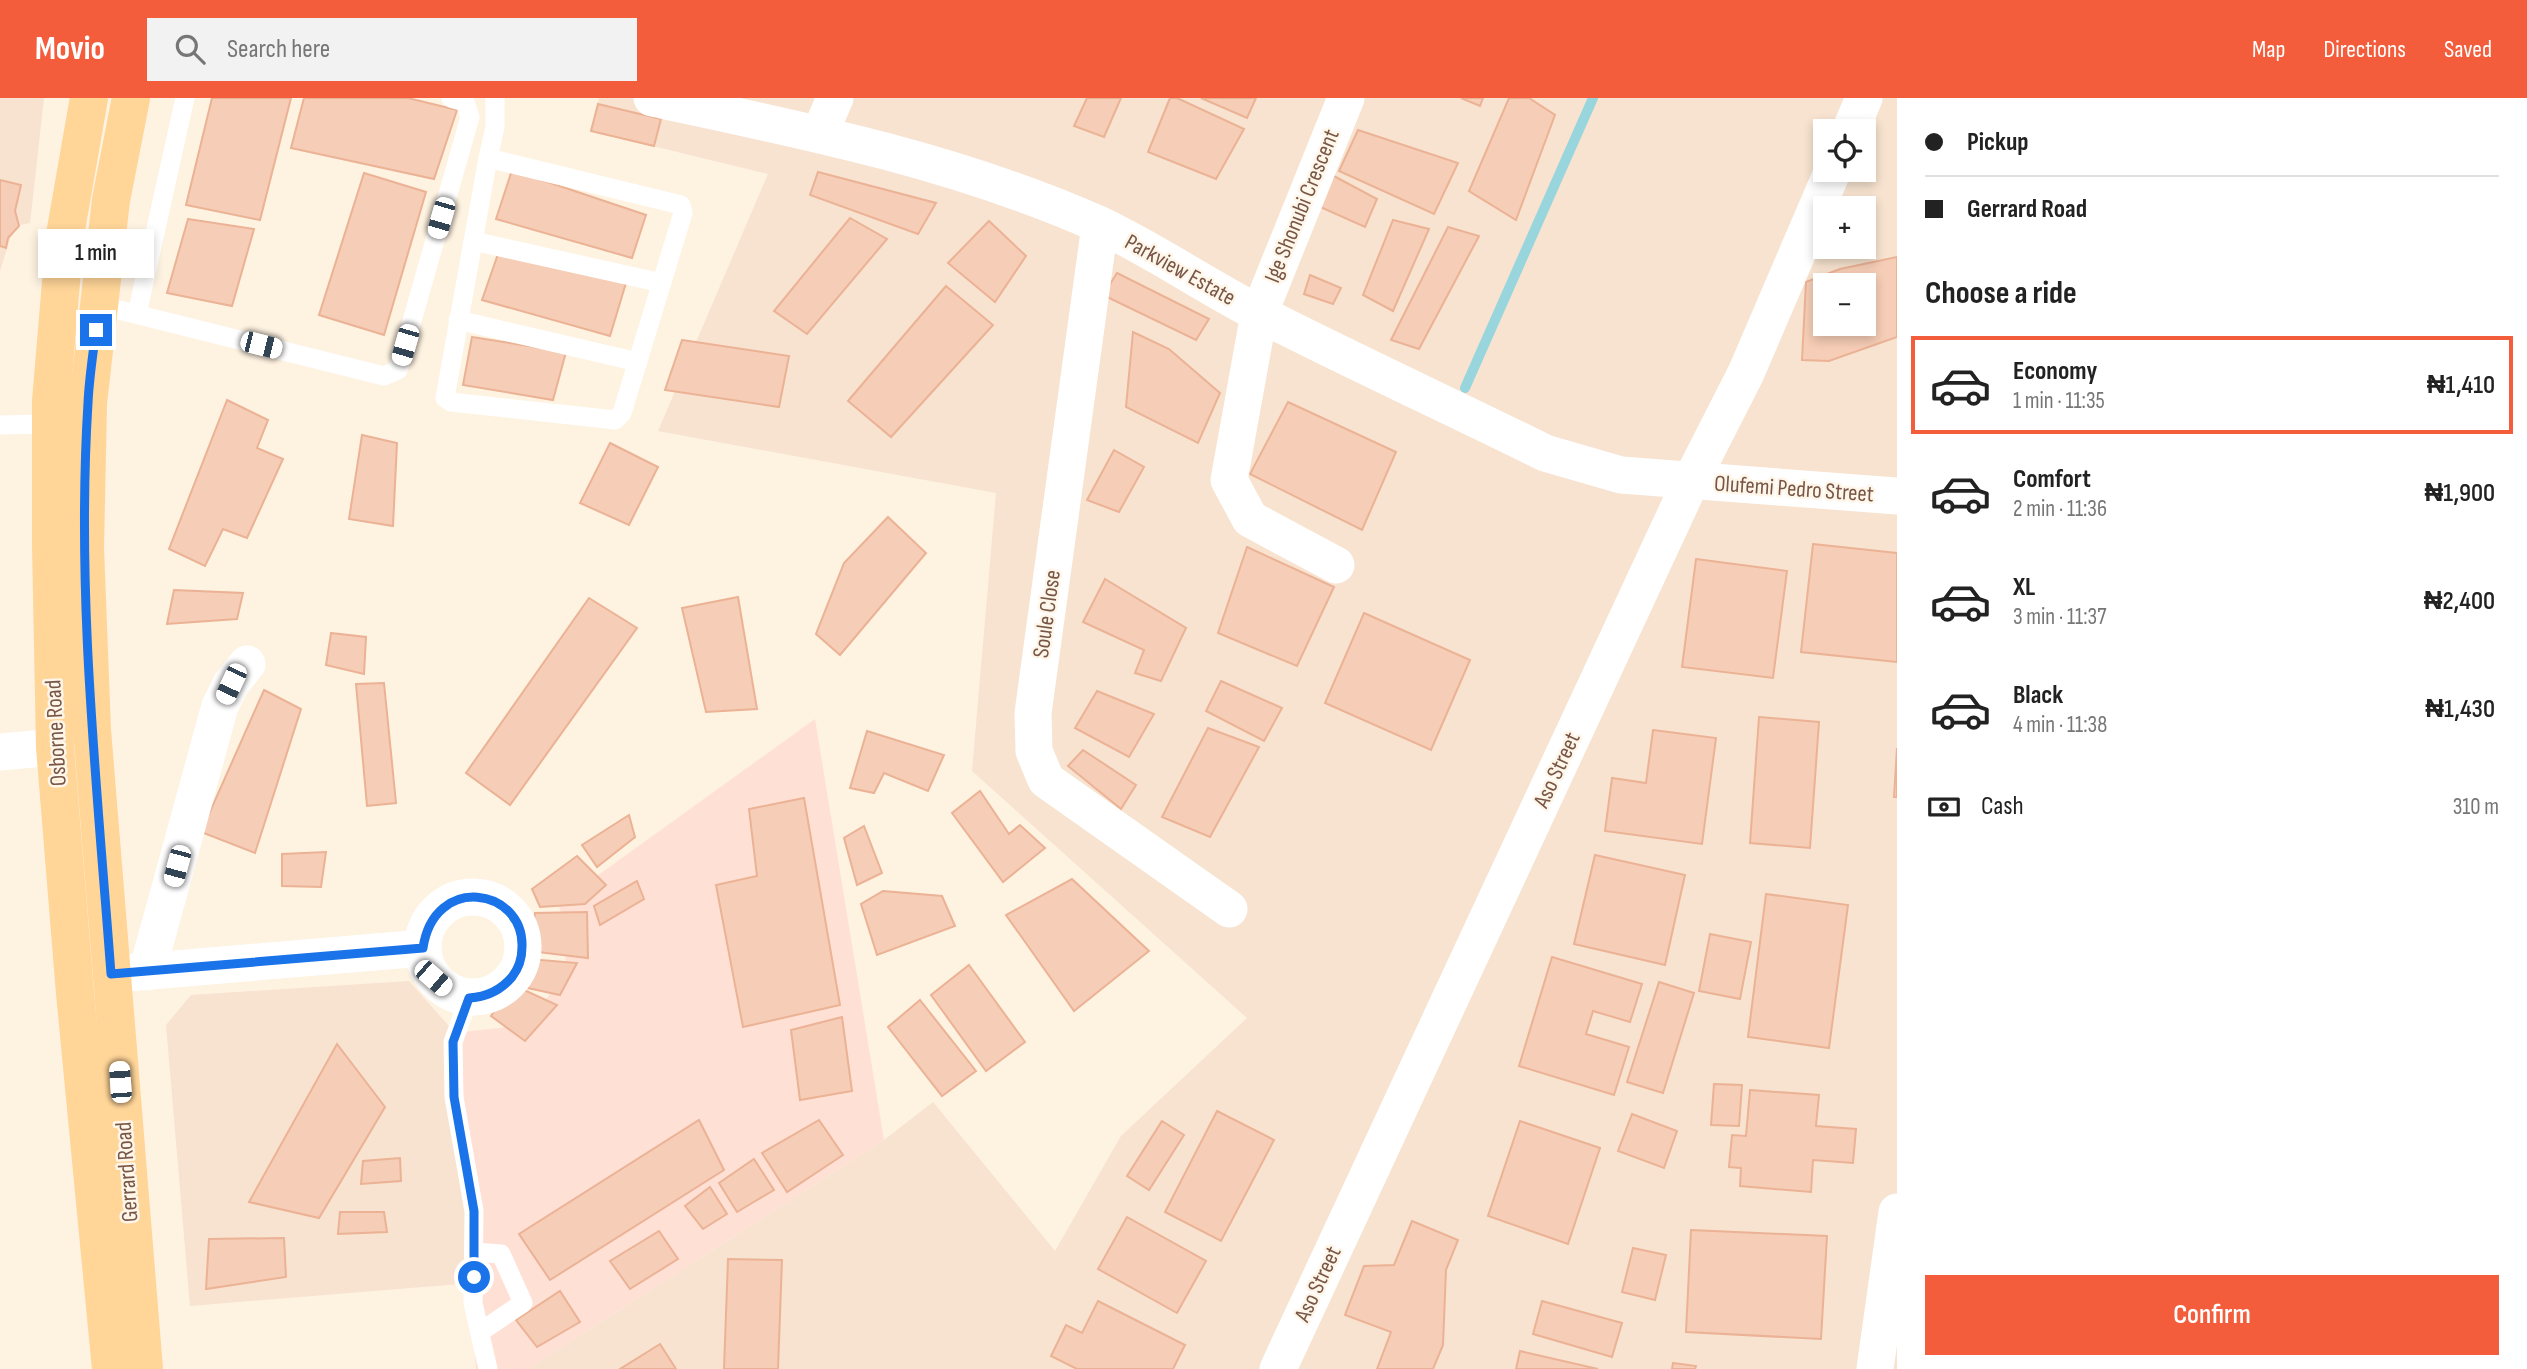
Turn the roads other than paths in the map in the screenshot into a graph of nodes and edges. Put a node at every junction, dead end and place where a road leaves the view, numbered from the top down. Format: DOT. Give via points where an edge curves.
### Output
graph roads {
  1 [pos="89,98"];
  2 [pos="131,98"];
  3 [pos="185,98"];
  4 [pos="451,98"];
  5 [pos="495,98"];
  6 [pos="652,98"];
  7 [pos="835,98"];
  8 [pos="1346,98"];
  9 [pos="1864,98"];
  10 [pos="1855,119"];
  11 [pos="820,133"];
  12 [pos="488,158"];
  13 [pos="1828,182"];
  14 [pos="1100,225"];
  15 [pos="473,241"];
  16 [pos="662,283"];
  17 [pos="99,305"];
  18 [pos="137,314"];
  19 [pos="1259,314"];
  20 [pos="458,320"];
  21 [pos="638,362"];
  22 [pos="51,424"];
  23 [pos="0,425"];
  24 [pos="1691,481"];
  25 [pos="1897,496"];
  26 [pos="1336,565"];
  27 [pos="247,664"];
  28 [pos="55,747"];
  29 [pos="0,752"];
  30 [pos="1229,909"];
  31 [pos="423,948"];
  32 [pos="129,973"];
  33 [pos="469,998"];
  34 [pos="1897,1212"];
  35 [pos="474,1252"];
  36 [pos="480,1332"];
  37 [pos="111,1369"];
  38 [pos="145,1369"];
  39 [pos="488,1369"];
  40 [pos="1278,1369"];
  41 [pos="1875,1369"];
  1 -- 22 [label="main road, Osborne Road" via="65,235"];
  2 -- 17 [label="main road, Gerrard Road" via="111,200"];
  3 -- 18 [label="lane"];
  4 -- 18 [label="lane" via="466,102 470,117 398,370 384,376"];
  5 -- 12 [label="lane"];
  6 -- 11 [label="street, Parkview Estate"];
  7 -- 11 [label="street"];
  8 -- 19 [label="street, Ige Shonubi Crescent"];
  9 -- 10 [label="street"];
  11 -- 14 [label="street, Parkview Estate" via="964,173"];
  12 -- 15 [label="lane"];
  12 -- 16 [label="lane" via="681,205 683,213"];
  13 -- 24 [label="street, Aso Street" via="1746,373"];
  14 -- 19 [label="street, Parkview Estate"];
  14 -- 30 [label="street, Soule Close" via="1033,713 1034,751 1046,780"];
  15 -- 16 [label="lane"];
  15 -- 20 [label="lane"];
  16 -- 21 [label="lane"];
  17 -- 18 [label="lane"];
  17 -- 32 [label="main road, Gerrard Road" via="88,403 85,548 92,730"];
  19 -- 24 [label="street, Parkview Estate" via="1545,453 1621,475"];
  19 -- 26 [label="street, Ige Shonubi Crescent" via="1228,480 1250,519"];
  20 -- 21 [label="lane"];
  20 -- 21 [label="lane" via="445,398 451,402 615,420 622,413"];
  22 -- 23 [label="lane"];
  22 -- 28 [label="main road, Osborne Road"];
  24 -- 25 [label="street, Olufemi Pedro Street"];
  24 -- 40 [label="street, Aso Street"];
  27 -- 32 [label="street" via="220,706"];
  28 -- 29 [label="street"];
  28 -- 37 [label="main road, Osborne Road"];
  31 -- 32 [label="street"];
  31 -- 33 [label="street" via="433,978"];
  31 -- 33 [label="street" via="433,916 460,898 493,901 507,910 522,939 517,971 492,993"];
  32 -- 38 [label="main road, Gerrard Road"];
  33 -- 35 [label="lane" via="453,1042 454,1097 474,1211"];
  34 -- 41 [label="street"];
  35 -- 36 [label="lane" via="474,1303"];
  35 -- 36 [label="lane" via="501,1254 523,1303"];
  36 -- 39 [label="lane"];
}
